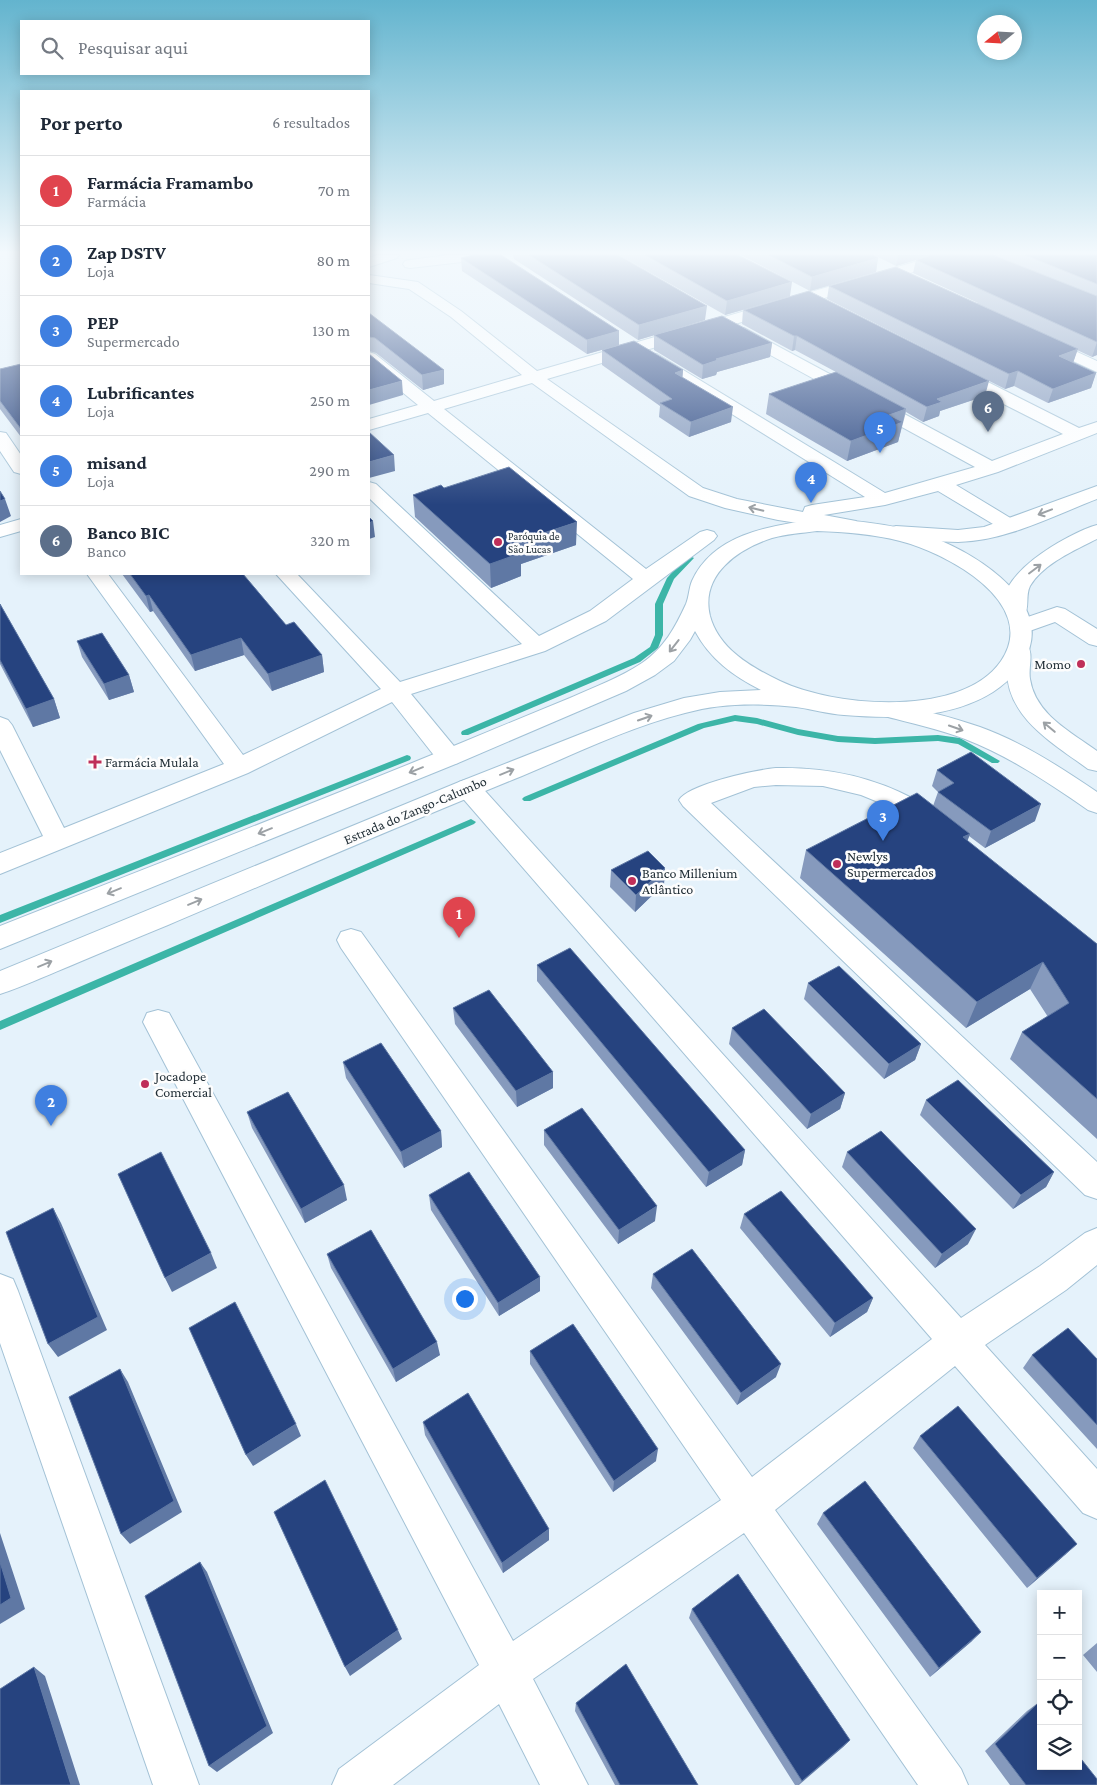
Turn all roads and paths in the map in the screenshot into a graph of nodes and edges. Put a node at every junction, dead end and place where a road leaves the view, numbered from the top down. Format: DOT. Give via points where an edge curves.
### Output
graph roads {
  1 [pos="486,338"];
  2 [pos="622,338"];
  3 [pos="671,338"];
  4 [pos="752,338"];
  5 [pos="1036,338"];
  6 [pos="638,349"];
  7 [pos="370,358"];
  8 [pos="938,364"];
  9 [pos="1097,367"];
  10 [pos="535,378"];
  11 [pos="434,407"];
  12 [pos="370,425"];
  13 [pos="1097,427"];
  14 [pos="1077,434"];
  15 [pos="0,437"];
  16 [pos="20,467"];
  17 [pos="991,468"];
  18 [pos="939,483"];
  19 [pos="370,489"];
  20 [pos="696,492"];
  21 [pos="1097,492"];
  22 [pos="882,499"];
  23 [pos="778,514"];
  24 [pos="20,525"];
  25 [pos="856,526"];
  26 [pos="1010,526"];
  27 [pos="0,531"];
  28 [pos="1097,531"];
  29 [pos="896,532"];
  30 [pos="707,536"];
  31 [pos="98,575"];
  32 [pos="287,575"];
  33 [pos="705,575"];
  34 [pos="646,579"];
  35 [pos="697,603"];
  36 [pos="1019,629"];
  37 [pos="1097,639"];
  38 [pos="536,646"];
  39 [pos="396,691"];
  40 [pos="844,708"];
  41 [pos="892,711"];
  42 [pos="0,726"];
  43 [pos="449,757"];
  44 [pos="1092,760"];
  45 [pos="240,767"];
  46 [pos="468,788"];
  47 [pos="1097,804"];
  48 [pos="952,838"];
  49 [pos="58,841"];
  50 [pos="0,864"];
  51 [pos="0,938"];
  52 [pos="351,940"];
  53 [pos="0,983"];
  54 [pos="158,1022"];
  55 [pos="1097,1184"];
  56 [pos="1097,1244"];
  57 [pos="0,1291"];
  58 [pos="957,1342"];
  59 [pos="1097,1499"];
  60 [pos="749,1505"];
  61 [pos="506,1672"];
  62 [pos="176,1785"];
  63 [pos="355,1785"];
  64 [pos="565,1785"];
  65 [pos="945,1785"];
  1 -- 10 [label="street"];
  2 -- 6 [label="street"];
  3 -- 6 [label="street"];
  4 -- 17 [label="street"];
  5 -- 9 [label="street"];
  6 -- 10 [label="street"];
  6 -- 22 [label="street"];
  7 -- 11 [label="street"];
  8 -- 14 [label="street"];
  10 -- 11 [label="street"];
  10 -- 20 [label="street"];
  11 -- 12 [label="street"];
  11 -- 34 [label="street"];
  13 -- 14 [label="street"];
  14 -- 17 [label="street"];
  15 -- 16 [label="street"];
  17 -- 18 [label="street"];
  18 -- 22 [label="street"];
  18 -- 26 [label="street"];
  19 -- 38 [label="street"];
  23 -- 20 [label="street, one-way"];
  20 -- 30 [label="street"];
  21 -- 26 [label="street, one-way"];
  22 -- 23 [label="street" via="834,509"];
  23 -- 25 [label="street"];
  24 -- 27 [label="street"];
  25 -- 29 [label="street"];
  25 -- 33 [label="street" via="789,529 748,540 722,555"];
  26 -- 29 [label="street" via="958,536"];
  36 -- 28 [label="street, one-way" via="1017,591 1026,576 1059,551"];
  29 -- 36 [label="street" via="936,545 971,563 999,586"];
  30 -- 33 [label="street" via="710,559"];
  30 -- 34 [label="street"];
  31 -- 45 [label="street"];
  32 -- 39 [label="street"];
  33 -- 35 [label="street"];
  34 -- 38 [label="street" via="598,616"];
  35 -- 40 [label="street" via="702,624 714,645 735,665 799,697"];
  35 -- 43 [label="street, one-way" via="679,640 666,656 647,670 618,686"];
  36 -- 37 [label="street" via="1057,614"];
  36 -- 41 [label="street" via="1004,671 980,691 940,705"];
  44 -- 36 [label="street, one-way" via="1029,709 1018,679"];
  38 -- 39 [label="street"];
  39 -- 43 [label="street"];
  39 -- 45 [label="street"];
  40 -- 41 [label="street"];
  46 -- 40 [label="street, Estrada do Zango-Calumbo, one-way" via="599,734 684,705 753,697"];
  41 -- 47 [label="street, one-way" via="957,727 1007,749"];
  42 -- 49 [label="street"];
  43 -- 51 [label="street, one-way"];
  45 -- 49 [label="street"];
  53 -- 46 [label="street, Estrada do Zango-Calumbo, one-way"];
  46 -- 58 [label="street"];
  48 -- 55 [label="street" via="922,815 887,797 852,783 814,776 753,779 692,800"];
  49 -- 50 [label="street"];
  52 -- 60 [label="street"];
  54 -- 61 [label="street"];
  56 -- 58 [label="street" via="1053,1278"];
  57 -- 62 [label="street"];
  58 -- 59 [label="street"];
  58 -- 60 [label="street"];
  60 -- 61 [label="street"];
  60 -- 65 [label="street"];
  61 -- 63 [label="street"];
  61 -- 64 [label="street"];
}
